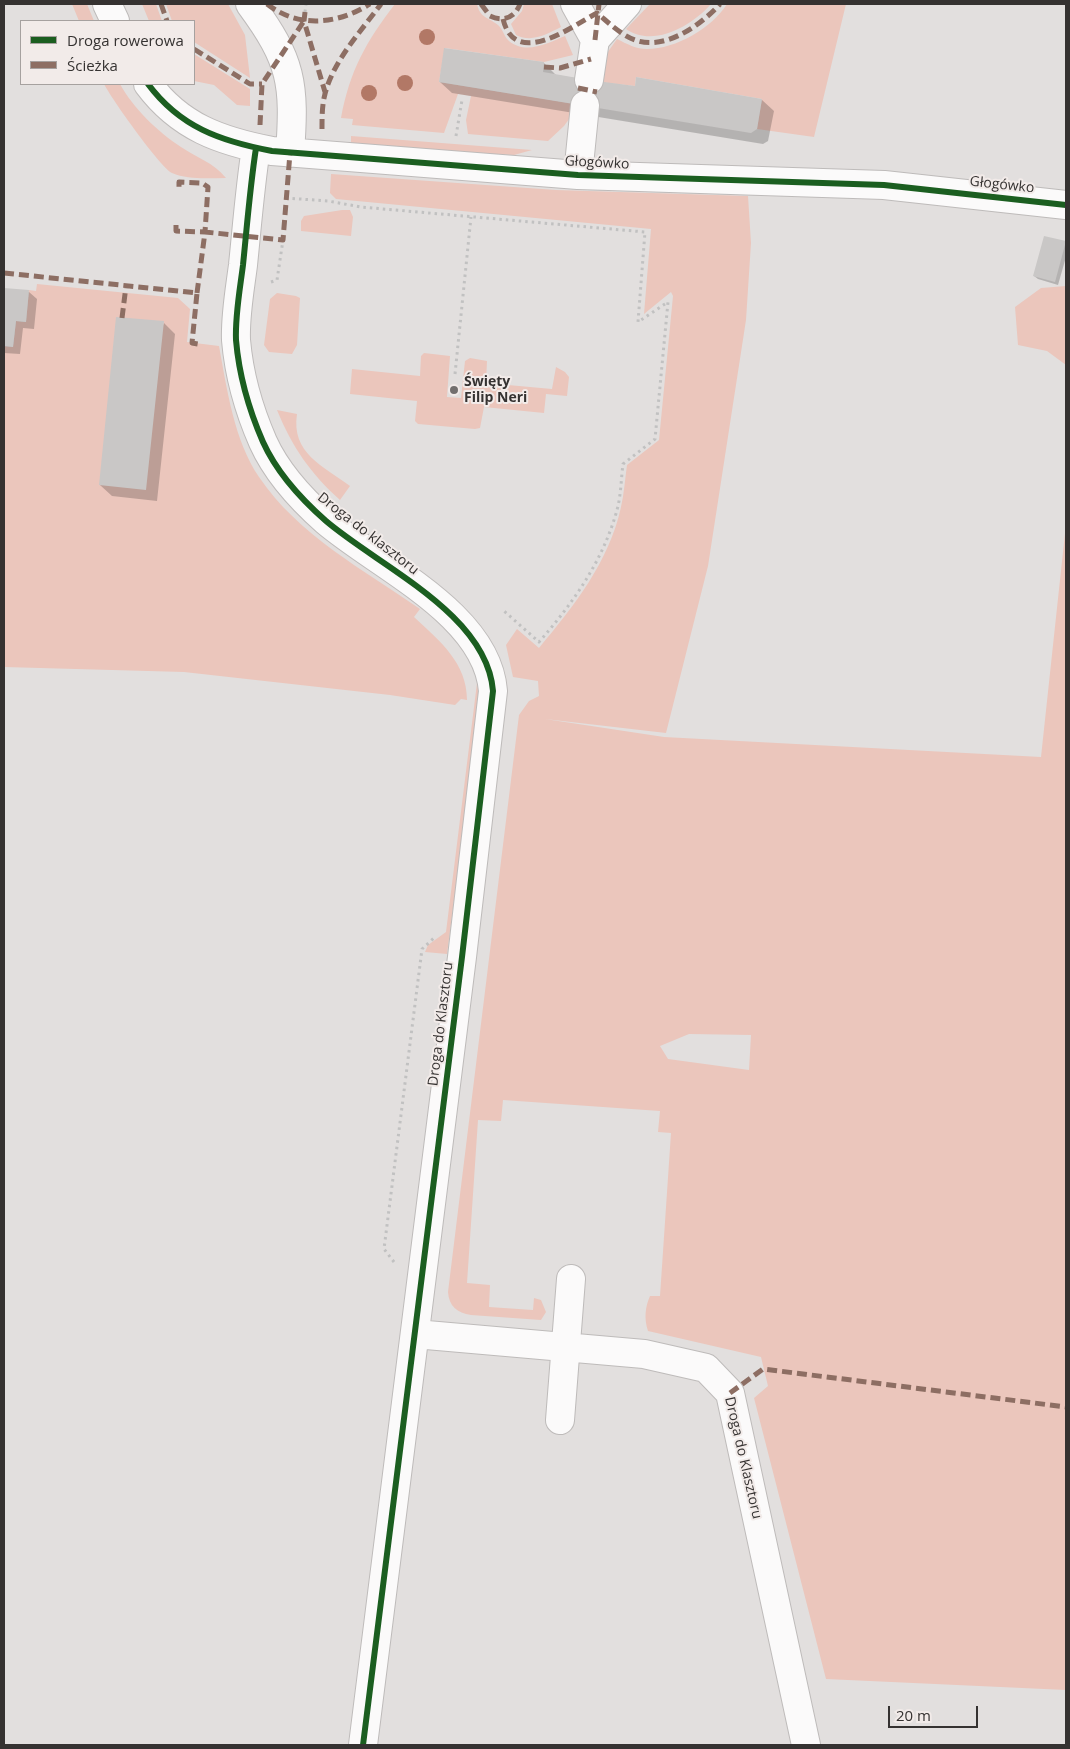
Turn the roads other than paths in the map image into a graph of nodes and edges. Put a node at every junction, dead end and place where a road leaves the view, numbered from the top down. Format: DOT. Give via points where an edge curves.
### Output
graph roads {
  1 [pos="107,4"];
  2 [pos="250,4"];
  3 [pos="575,4"];
  4 [pos="627,4"];
  5 [pos="115,20"];
  6 [pos="595,40"];
  7 [pos="149,85"];
  8 [pos="256,148"];
  9 [pos="290,153"];
  10 [pos="578,175"];
  11 [pos="1066,205"];
  12 [pos="492,718"];
  13 [pos="571,1279"];
  14 [pos="415,1334"];
  15 [pos="566,1347"];
  16 [pos="560,1420"];
  17 [pos="362,1745"];
  18 [pos="806,1745"];
  1 -- 5 [label="street"];
  2 -- 9 [label="street" via="277,44 290,79"];
  3 -- 6 [label="street"];
  4 -- 6 [label="street"];
  6 -- 10 [label="street"];
  7 -- 8 [label="street, Głogówko" via="171,111 186,122 219,138"];
  8 -- 9 [label="street, Głogówko"];
  8 -- 12 [label="street, Droga do klasztoru" via="236,338 244,388 263,443 282,475 311,507 437,602 470,635 484,656 492,680"];
  9 -- 10 [label="street, Głogówko"];
  10 -- 11 [label="street, Głogówko" via="884,185"];
  12 -- 14 [label="street, Droga do Klasztoru"];
  13 -- 15 [label="street"];
  14 -- 15 [label="street, Droga do Klasztoru"];
  14 -- 17 [label="street"];
  15 -- 16 [label="street"];
  15 -- 18 [label="street, Droga do Klasztoru" via="644,1354 706,1368 730,1392"];
}
